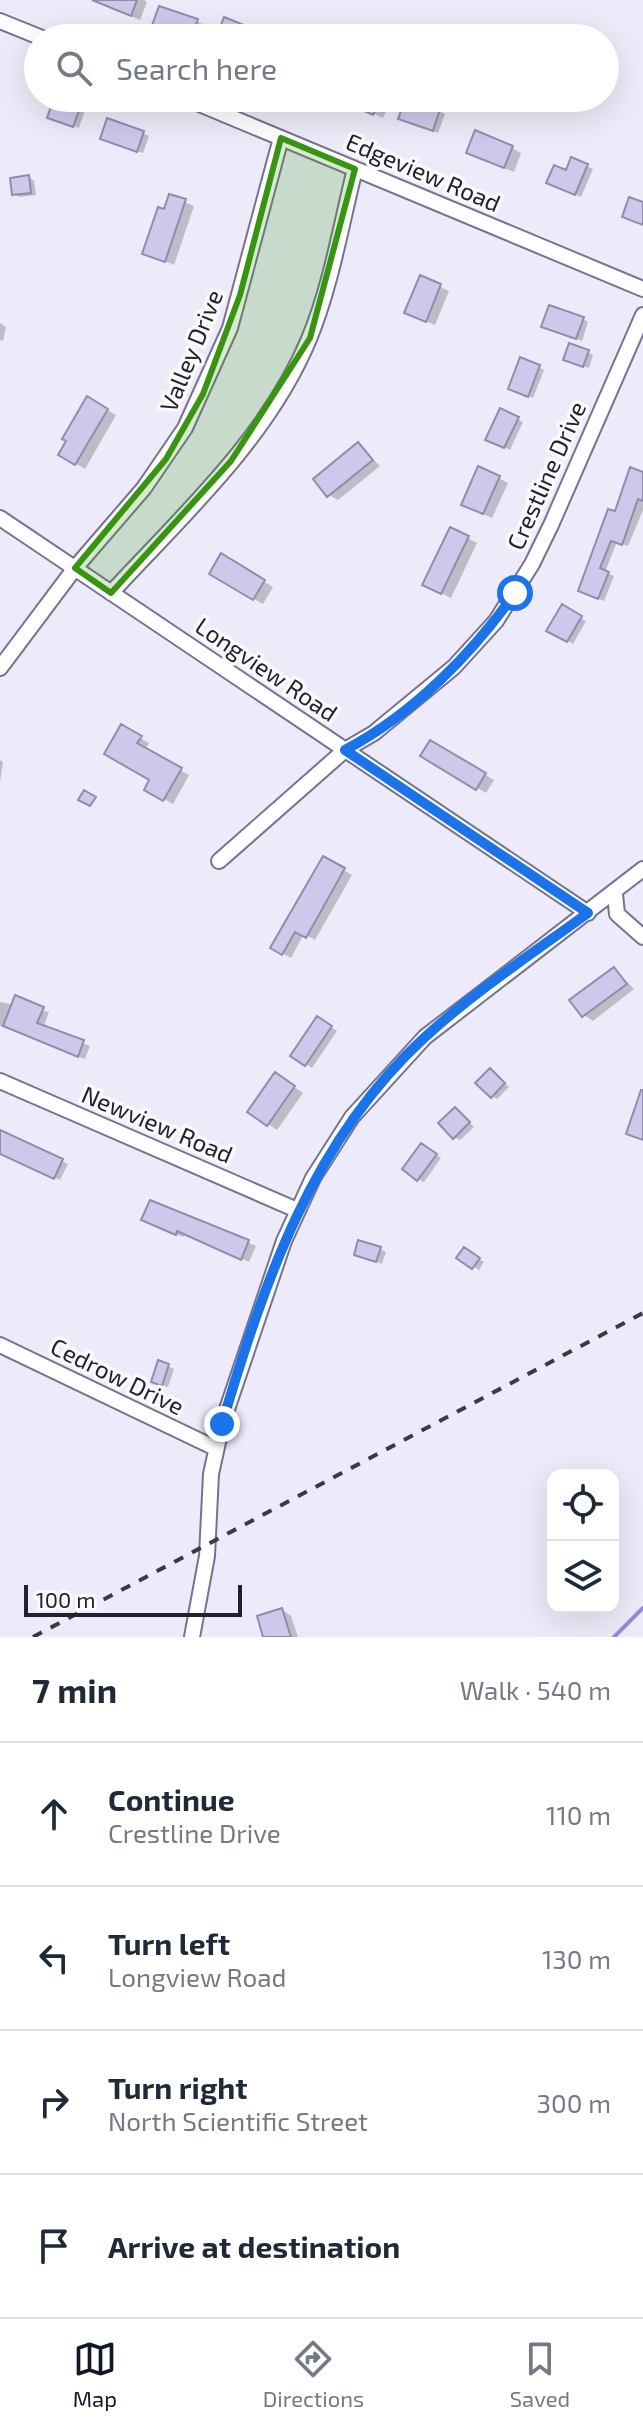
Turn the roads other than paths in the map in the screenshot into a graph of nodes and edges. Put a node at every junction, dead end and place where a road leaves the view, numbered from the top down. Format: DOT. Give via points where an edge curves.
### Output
graph roads {
  1 [pos="0,21"];
  2 [pos="24,31"];
  3 [pos="219,112"];
  4 [pos="281,138"];
  5 [pos="355,169"];
  6 [pos="643,289"];
  7 [pos="643,315"];
  8 [pos="0,518"];
  9 [pos="75,568"];
  10 [pos="111,593"];
  11 [pos="0,668"];
  12 [pos="345,750"];
  13 [pos="219,861"];
  14 [pos="643,869"];
  15 [pos="615,894"];
  16 [pos="588,913"];
  17 [pos="643,937"];
  18 [pos="0,1081"];
  19 [pos="297,1210"];
  20 [pos="0,1345"];
  21 [pos="215,1448"];
  22 [pos="192,1637"];
  1 -- 2 [label="street"];
  3 -- 4 [label="street, Edgeview Road"];
  4 -- 5 [label="street, Edgeview Road"];
  4 -- 9 [label="street, Valley Drive" via="240,295 203,394 166,459"];
  5 -- 6 [label="street, Edgeview Road"];
  5 -- 10 [label="street" via="318,315 301,358 231,461"];
  7 -- 12 [label="street, Crestline Drive" via="551,525 515,593 454,667 374,733"];
  8 -- 9 [label="street, Longview Road"];
  9 -- 10 [label="street, Longview Road"];
  9 -- 11 [label="street, Valley Drive"];
  10 -- 12 [label="street, Longview Road"];
  12 -- 13 [label="street, Crestline Drive"];
  12 -- 16 [label="street, Longview Road"];
  14 -- 15 [label="street"];
  15 -- 16 [label="street"];
  15 -- 17 [label="street" via="617,914"];
  16 -- 19 [label="street" via="451,1015 400,1061 338,1137"];
  18 -- 19 [label="street, Newview Road"];
  19 -- 21 [label="street"];
  20 -- 21 [label="street, Cedrow Drive"];
  21 -- 22 [label="street"];
}
